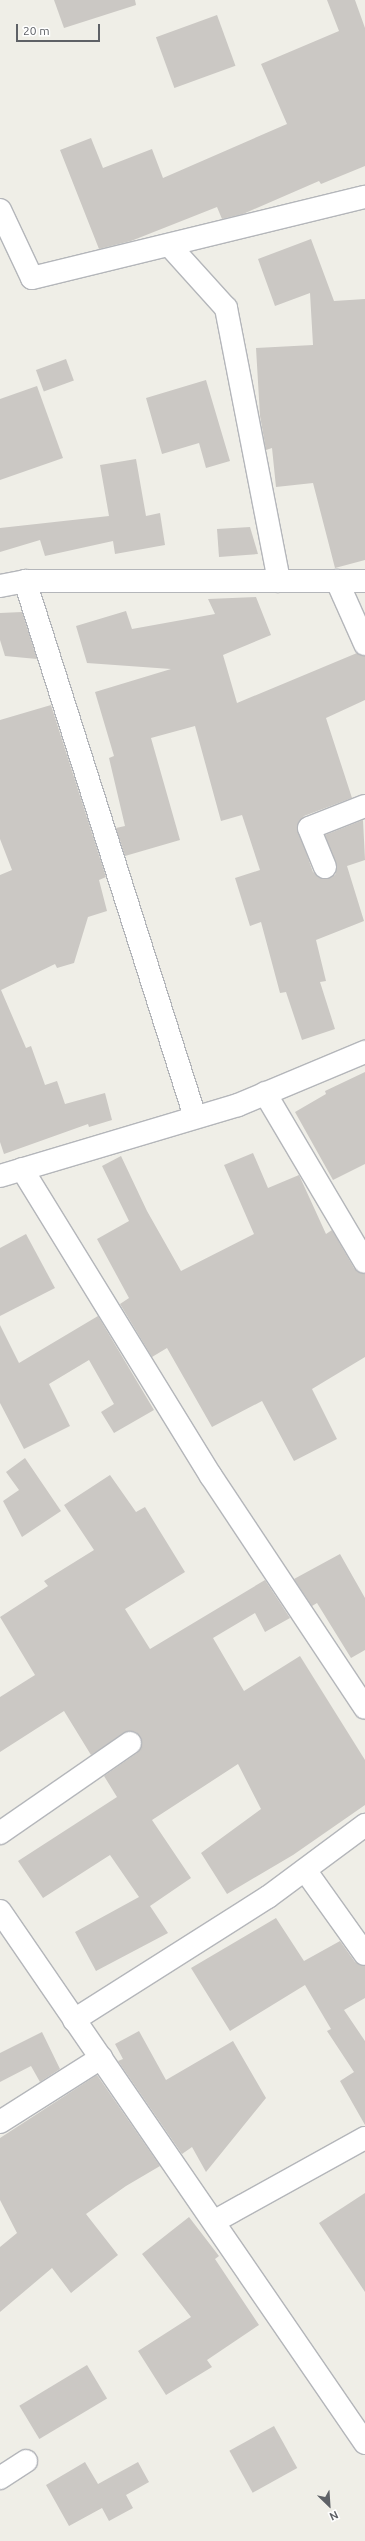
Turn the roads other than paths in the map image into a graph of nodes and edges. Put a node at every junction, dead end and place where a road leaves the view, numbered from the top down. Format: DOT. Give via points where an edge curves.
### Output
graph roads {
  1 [pos="365,197"];
  2 [pos="0,210"];
  3 [pos="169,245"];
  4 [pos="25,581"];
  5 [pos="279,581"];
  6 [pos="337,581"];
  7 [pos="365,581"];
  8 [pos="0,586"];
  9 [pos="365,644"];
  10 [pos="365,806"];
  11 [pos="325,867"];
  12 [pos="365,1052"];
  13 [pos="265,1093"];
  14 [pos="195,1118"];
  15 [pos="22,1169"];
  16 [pos="0,1176"];
  17 [pos="365,1262"];
  18 [pos="365,1708"];
  19 [pos="130,1743"];
  20 [pos="365,1825"];
  21 [pos="0,1833"];
  22 [pos="304,1870"];
  23 [pos="0,1911"];
  24 [pos="365,1954"];
  25 [pos="74,2020"];
  26 [pos="100,2058"];
  27 [pos="0,2122"];
  28 [pos="365,2138"];
  29 [pos="215,2222"];
  30 [pos="365,2443"];
  31 [pos="26,2461"];
  32 [pos="0,2478"];
  1 -- 3 [label="street"];
  2 -- 3 [label="street" via="32,278"];
  3 -- 5 [label="street" via="226,308"];
  4 -- 5 [label="street"];
  4 -- 8 [label="street"];
  4 -- 14 [label="street"];
  5 -- 6 [label="street"];
  6 -- 7 [label="street"];
  6 -- 9 [label="street"];
  10 -- 11 [label="street" via="309,828"];
  12 -- 13 [label="street"];
  13 -- 14 [label="street" via="238,1105"];
  13 -- 17 [label="street"];
  14 -- 15 [label="street"];
  15 -- 16 [label="street"];
  15 -- 18 [label="street" via="211,1476"];
  19 -- 21 [label="street"];
  20 -- 22 [label="street"];
  22 -- 24 [label="street"];
  22 -- 25 [label="street" via="268,1897"];
  23 -- 25 [label="street"];
  25 -- 26 [label="street"];
  26 -- 27 [label="street"];
  26 -- 29 [label="street"];
  28 -- 29 [label="street"];
  29 -- 30 [label="street"];
  31 -- 32 [label="street"];
}
